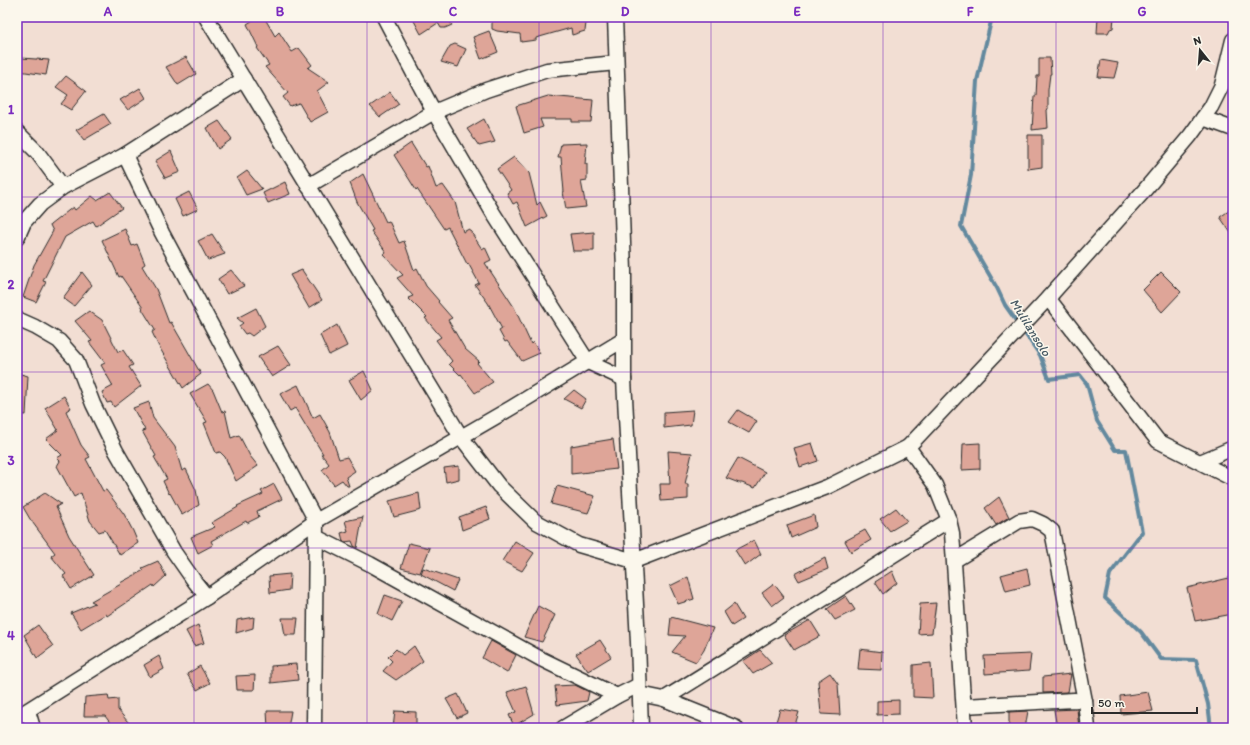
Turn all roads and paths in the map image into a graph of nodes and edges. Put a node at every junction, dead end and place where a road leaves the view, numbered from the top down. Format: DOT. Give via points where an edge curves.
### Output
graph roads {
  1 [pos="206,17"];
  2 [pos="384,17"];
  3 [pos="615,17"];
  4 [pos="1233,40"];
  5 [pos="616,63"];
  6 [pos="244,79"];
  7 [pos="1227,85"];
  8 [pos="434,112"];
  9 [pos="1203,118"];
  10 [pos="1233,129"];
  11 [pos="17,132"];
  12 [pos="125,155"];
  13 [pos="308,186"];
  14 [pos="63,187"];
  15 [pos="17,238"];
  16 [pos="1048,298"];
  17 [pos="17,319"];
  18 [pos="623,340"];
  19 [pos="588,362"];
  20 [pos="624,379"];
  21 [pos="461,438"];
  22 [pos="908,448"];
  23 [pos="1233,448"];
  24 [pos="1200,462"];
  25 [pos="1233,479"];
  26 [pos="949,520"];
  27 [pos="316,521"];
  28 [pos="316,537"];
  29 [pos="955,560"];
  30 [pos="634,561"];
  31 [pos="207,597"];
  32 [pos="640,690"];
  33 [pos="617,696"];
  34 [pos="664,699"];
  35 [pos="1085,701"];
  36 [pos="964,706"];
  37 [pos="23,714"];
  38 [pos="33,728"];
  39 [pos="314,728"];
  40 [pos="563,728"];
  41 [pos="641,728"];
  42 [pos="736,728"];
  43 [pos="965,728"];
  44 [pos="1088,728"];
  1 -- 6 [label="street"];
  2 -- 8 [label="street"];
  3 -- 5 [label="street"];
  4 -- 7 [label="street"];
  5 -- 8 [label="street" via="547,70 486,90"];
  5 -- 18 [label="street" via="624,271"];
  6 -- 12 [label="street"];
  6 -- 13 [label="street"];
  7 -- 9 [label="street"];
  8 -- 13 [label="street"];
  8 -- 19 [label="street" via="493,212"];
  9 -- 10 [label="street"];
  9 -- 16 [label="street" via="1143,192"];
  11 -- 14 [label="street" via="37,152"];
  12 -- 14 [label="street"];
  12 -- 27 [label="street" via="162,233"];
  13 -- 21 [label="street"];
  14 -- 15 [label="street" via="40,204 24,222"];
  16 -- 22 [label="street"];
  16 -- 24 [label="street" via="1158,441"];
  17 -- 31 [label="street" via="59,341 76,360 93,404 116,451 174,552"];
  18 -- 19 [label="street"];
  18 -- 20 [label="street"];
  19 -- 20 [label="street"];
  19 -- 21 [label="street"];
  20 -- 30 [label="street"];
  21 -- 27 [label="street"];
  21 -- 30 [label="street" via="499,486 535,521 579,545"];
  22 -- 26 [label="street" via="935,485"];
  22 -- 30 [label="street" via="827,487"];
  23 -- 24 [label="street"];
  24 -- 25 [label="street"];
  26 -- 29 [label="street"];
  26 -- 34 [label="street"];
  27 -- 28 [label="street"];
  27 -- 31 [label="street"];
  28 -- 33 [label="street" via="370,564 541,659"];
  28 -- 39 [label="street"];
  29 -- 35 [label="street" via="1018,521 1032,519 1052,531"];
  29 -- 36 [label="street"];
  30 -- 32 [label="street"];
  31 -- 37 [label="street"];
  32 -- 33 [label="street"];
  32 -- 34 [label="street"];
  32 -- 41 [label="street"];
  33 -- 40 [label="street"];
  34 -- 42 [label="street"];
  35 -- 36 [label="street"];
  35 -- 44 [label="street"];
  36 -- 43 [label="street"];
  37 -- 38 [label="street"];
}
